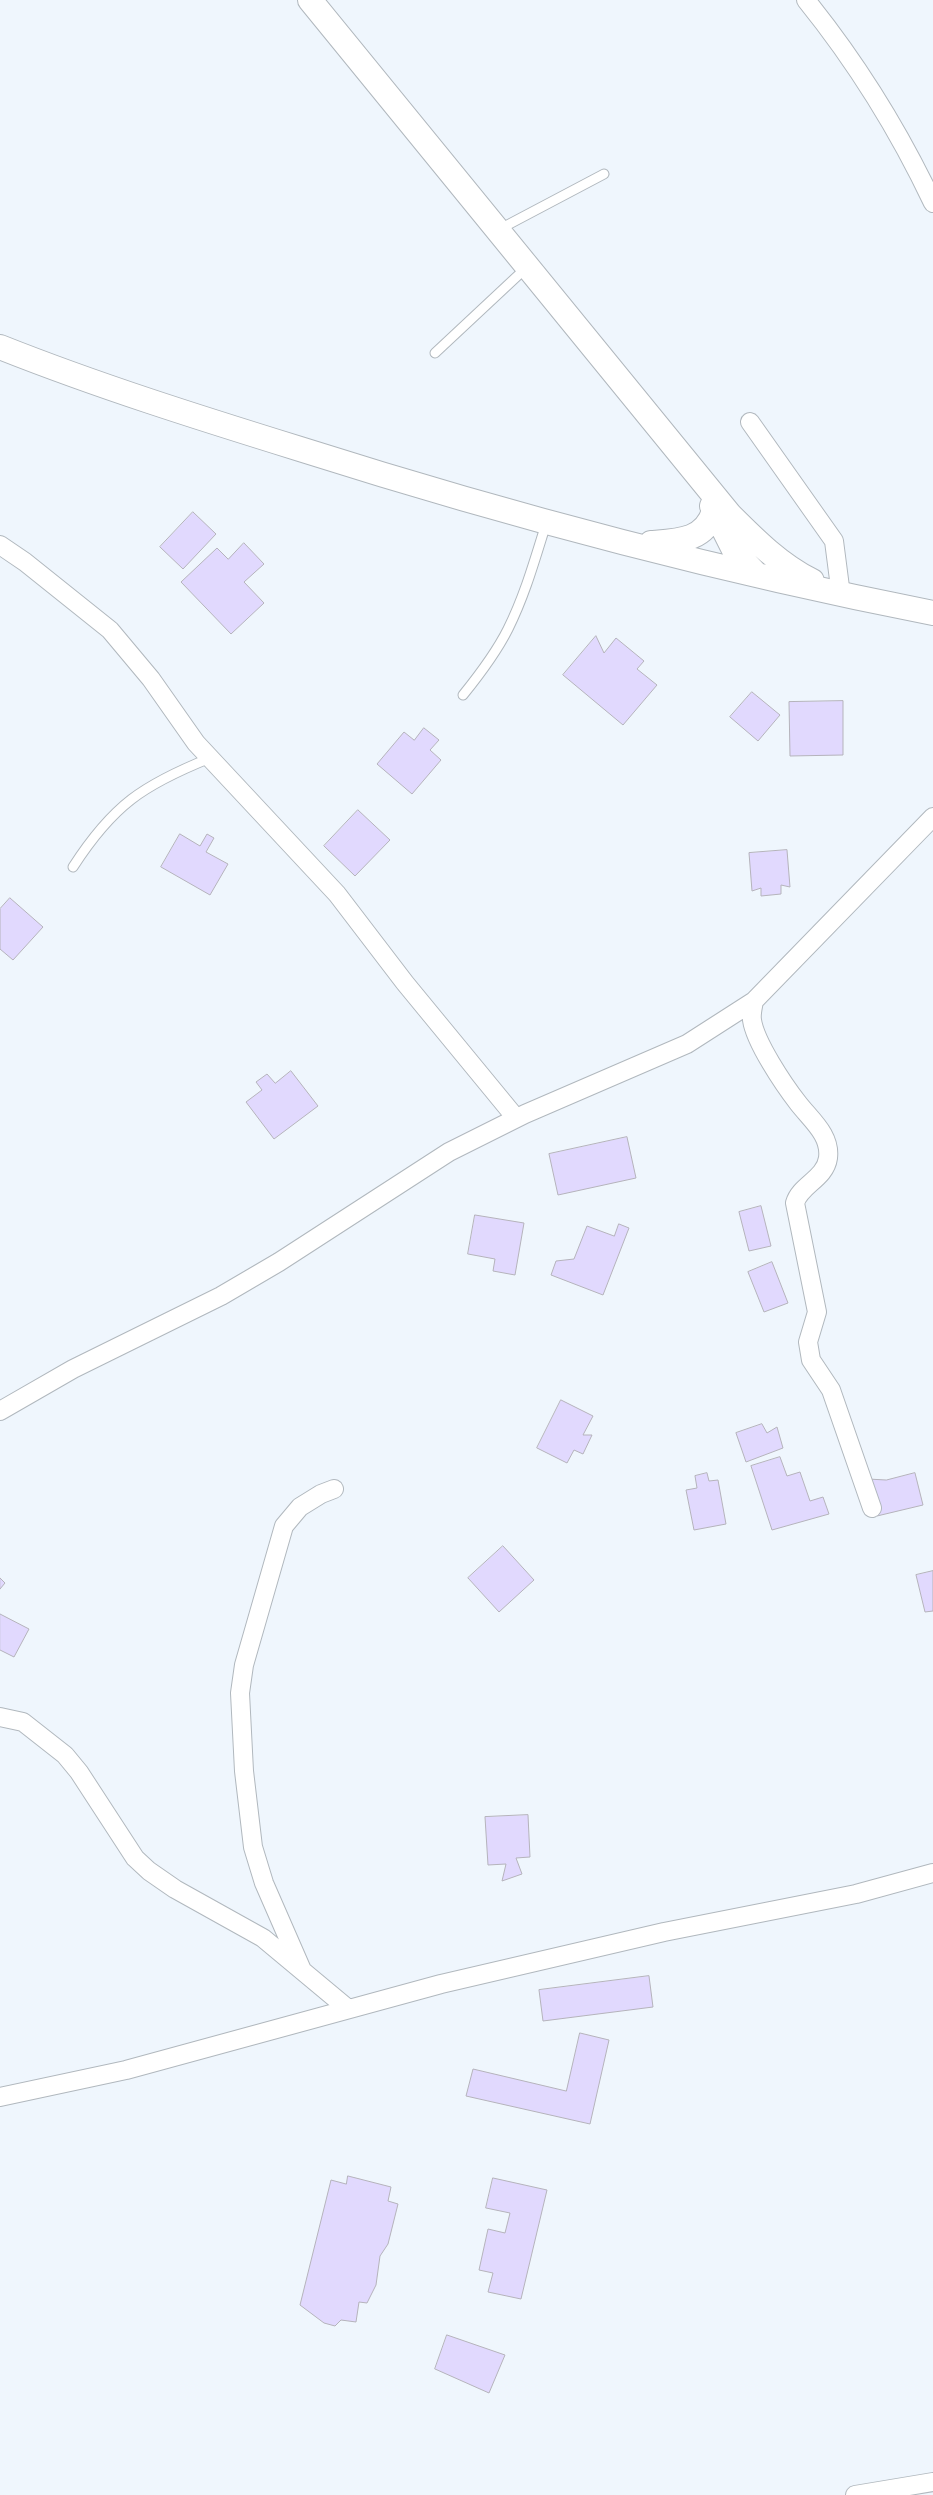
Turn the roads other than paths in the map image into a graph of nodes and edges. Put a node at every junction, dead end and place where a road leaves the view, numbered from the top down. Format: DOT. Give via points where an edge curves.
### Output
graph roads {
  1 [pos="310,0"];
  2 [pos="806,0"];
  3 [pos="604,174"];
  4 [pos="933,203"];
  5 [pos="497,230"];
  6 [pos="527,266"];
  7 [pos="0,347"];
  8 [pos="435,352"];
  9 [pos="750,422"];
  10 [pos="700,480"];
  11 [pos="714,511"];
  12 [pos="547,521"];
  13 [pos="636,544"];
  14 [pos="0,546"];
  15 [pos="757,575"];
  16 [pos="841,595"];
  17 [pos="933,613"];
  18 [pos="463,695"];
  19 [pos="210,758"];
  20 [pos="933,817"];
  21 [pos="73,867"];
  22 [pos="754,1001"];
  23 [pos="516,1118"];
  24 [pos="0,1410"];
  25 [pos="334,1489"];
  26 [pos="872,1508"];
  27 [pos="0,1717"];
  28 [pos="933,1873"];
  29 [pos="302,1970"];
  30 [pos="347,2008"];
  31 [pos="0,2097"];
  32 [pos="933,2482"];
  33 [pos="854,2495"];
  1 -- 5 [label="main road"];
  2 -- 4 [label="street" via="851,61 901,140"];
  3 -- 5 [label="lane"];
  5 -- 6 [label="main road"];
  6 -- 8 [label="lane"];
  6 -- 10 [label="main road"];
  7 -- 12 [label="main road" via="186,414 388,477"];
  9 -- 16 [label="street" via="834,541"];
  10 -- 11 [label="main road"];
  10 -- 16 [label="main road" via="768,552 800,575"];
  11 -- 13 [label="main road" via="710,525 696,536 671,542"];
  11 -- 15 [label="main road" via="735,552"];
  12 -- 13 [label="main road"];
  12 -- 18 [label="lane" via="508,629"];
  13 -- 15 [label="main road"];
  14 -- 19 [label="street" via="110,630"];
  15 -- 16 [label="main road"];
  16 -- 17 [label="main road"];
  19 -- 21 [label="lane" via="159,780 132,797 105,824"];
  19 -- 23 [label="street" via="337,894"];
  20 -- 22 [label="street"];
  22 -- 23 [label="street" via="687,1044"];
  22 -- 26 [label="street" via="752,1019 758,1040 827,1142 828,1159 823,1171 798,1194 795,1203 817,1312 808,1342 811,1360 831,1390"];
  23 -- 24 [label="street" via="449,1152 221,1296 72,1369"];
  25 -- 29 [label="street" via="300,1507 284,1526 246,1656 240,1693 244,1771 253,1847 264,1883"];
  27 -- 29 [label="street" via="22,1722 65,1755 135,1858 149,1871 263,1938"];
  28 -- 30 [label="street" via="856,1894 664,1932"];
  29 -- 30 [label="street"];
  30 -- 31 [label="street" via="126,2070"];
  32 -- 33 [label="street"];
}
